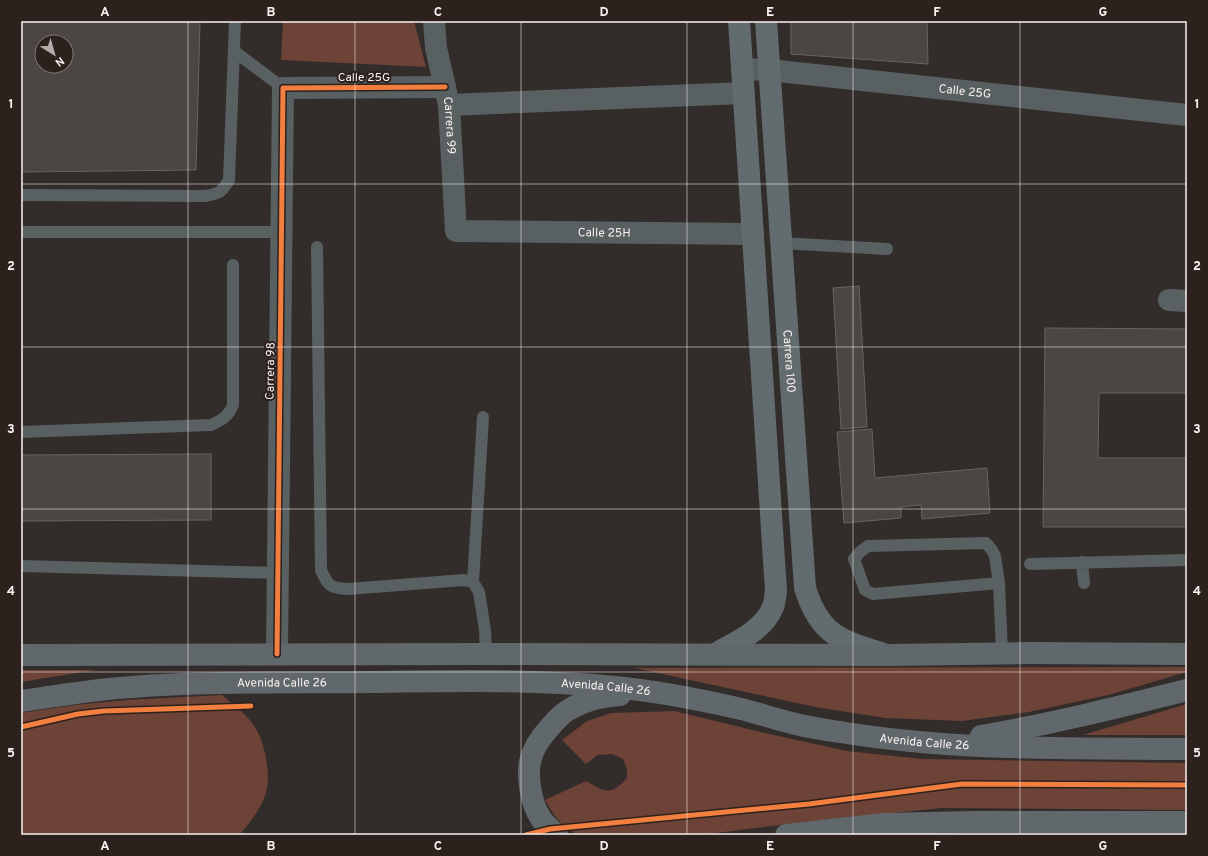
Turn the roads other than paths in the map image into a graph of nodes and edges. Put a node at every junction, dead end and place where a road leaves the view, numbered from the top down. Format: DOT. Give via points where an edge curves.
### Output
graph roads {
  1 [pos="235,21"];
  2 [pos="434,21"];
  3 [pos="739,21"];
  4 [pos="766,21"];
  5 [pos="234,50"];
  6 [pos="742,69"];
  7 [pos="769,70"];
  8 [pos="283,88"];
  9 [pos="744,93"];
  10 [pos="447,96"];
  11 [pos="1187,115"];
  12 [pos="21,194"];
  13 [pos="456,231"];
  14 [pos="21,232"];
  15 [pos="282,232"];
  16 [pos="753,234"];
  17 [pos="781,243"];
  18 [pos="317,247"];
  19 [pos="887,249"];
  20 [pos="233,265"];
  21 [pos="483,417"];
  22 [pos="21,432"];
  23 [pos="1187,560"];
  24 [pos="1082,562"];
  25 [pos="1030,564"];
  26 [pos="21,566"];
  27 [pos="278,573"];
  28 [pos="473,582"];
  29 [pos="999,583"];
  30 [pos="1084,583"];
  31 [pos="1002,653"];
  32 [pos="277,654"];
  33 [pos="486,654"];
  34 [pos="714,654"];
  35 [pos="1187,654"];
  36 [pos="21,655"];
  37 [pos="888,655"];
  38 [pos="1187,690"];
  39 [pos="657,692"];
  40 [pos="21,702"];
  41 [pos="934,744"];
  42 [pos="1187,749"];
  43 [pos="1187,822"];
  44 [pos="884,824"];
  45 [pos="556,835"];
  46 [pos="786,835"];
  47 [pos="956,835"];
  1 -- 5 [label="lane"];
  2 -- 10 [label="street, Carrera 99" via="436,48"];
  3 -- 6 [label="main road"];
  4 -- 7 [label="main road, Carrera 100"];
  5 -- 8 [label="lane"];
  5 -- 12 [label="lane" via="229,180 218,194"];
  6 -- 7 [label="street, Calle 25G"];
  6 -- 9 [label="main road"];
  7 -- 11 [label="street, Calle 25G"];
  7 -- 17 [label="main road, Carrera 100"];
  8 -- 10 [label="street, Calle 25G"];
  8 -- 15 [label="street, Carrera 98"];
  9 -- 10 [label="street, Calle 25G"];
  9 -- 16 [label="main road"];
  10 -- 13 [label="street, Carrera 99"];
  13 -- 16 [label="street, Calle 25H"];
  14 -- 15 [label="lane"];
  15 -- 27 [label="street, Carrera 98"];
  16 -- 34 [label="main road" via="776,591 773,606 766,619 741,639"];
  17 -- 19 [label="lane"];
  17 -- 37 [label="main road, Carrera 100" via="805,588 810,603 824,627 854,645"];
  18 -- 28 [label="lane" via="321,570 326,581 335,588 348,589 464,580"];
  20 -- 22 [label="lane" via="233,405 229,414 211,425"];
  21 -- 28 [label="lane"];
  23 -- 24 [label="lane"];
  24 -- 25 [label="lane"];
  24 -- 30 [label="lane"];
  26 -- 27 [label="lane"];
  27 -- 32 [label="street, Carrera 98"];
  28 -- 33 [label="lane" via="478,592 485,630"];
  29 -- 29 [label="lane" via="995,556 986,543 868,546 854,559 865,590 873,594"];
  29 -- 31 [label="lane"];
  31 -- 35 [label="main road"];
  31 -- 37 [label="main road"];
  32 -- 33 [label="main road"];
  32 -- 36 [label="main road"];
  33 -- 34 [label="main road"];
  34 -- 37 [label="main road"];
  38 -- 41 [label="main road" via="1049,724"];
  39 -- 40 [label="main road, Avenida Calle 26" via="533,681 203,683 130,687"];
  39 -- 41 [label="main road, Avenida Calle 26" via="738,708 809,727"];
  39 -- 45 [label="main road" via="597,697 580,703 557,719 536,745 530,759 530,786 540,817"];
  41 -- 42 [label="main road, Avenida Calle 26"];
  43 -- 44 [label="main road"];
  44 -- 46 [label="main road"];
  44 -- 47 [label="main road"];
}
